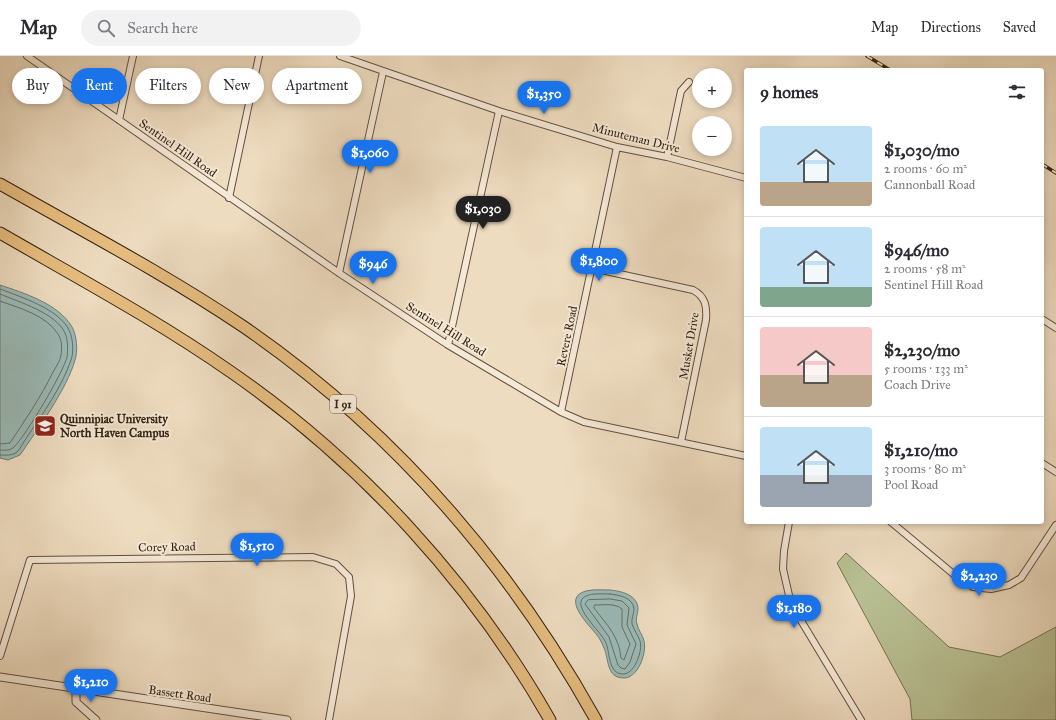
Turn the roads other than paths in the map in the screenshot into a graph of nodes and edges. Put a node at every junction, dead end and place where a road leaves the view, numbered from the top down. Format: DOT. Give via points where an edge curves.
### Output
graph roads {
  1 [pos="27,56"];
  2 [pos="133,56"];
  3 [pos="259,56"];
  4 [pos="340,56"];
  5 [pos="383,72"];
  6 [pos="689,82"];
  7 [pos="499,111"];
  8 [pos="119,120"];
  9 [pos="617,147"];
  10 [pos="666,157"];
  11 [pos="744,177"];
  12 [pos="0,184"];
  13 [pos="229,198"];
  14 [pos="0,234"];
  15 [pos="592,268"];
  16 [pos="339,273"];
  17 [pos="1044,320"];
  18 [pos="1056,328"];
  19 [pos="448,345"];
  20 [pos="562,412"];
  21 [pos="681,442"];
  22 [pos="744,456"];
  23 [pos="1044,464"];
  24 [pos="1056,472"];
  25 [pos="789,524"];
  26 [pos="893,524"];
  27 [pos="1056,525"];
  28 [pos="0,656"];
  29 [pos="0,677"];
  30 [pos="76,690"];
  31 [pos="96,720"];
  32 [pos="287,720"];
  33 [pos="329,720"];
  34 [pos="550,720"];
  35 [pos="596,720"];
  36 [pos="861,720"];
  1 -- 8 [label="street, Sentinel Hill Road"];
  2 -- 8 [label="street"];
  3 -- 13 [label="street"];
  4 -- 5 [label="street, Minuteman Drive"];
  5 -- 7 [label="street, Minuteman Drive"];
  5 -- 16 [label="street"];
  6 -- 10 [label="street" via="681,91"];
  7 -- 9 [label="street, Minuteman Drive"];
  7 -- 19 [label="street"];
  8 -- 13 [label="street, Sentinel Hill Road"];
  9 -- 10 [label="street, Minuteman Drive"];
  9 -- 15 [label="street, Revere Road"];
  10 -- 11 [label="street, Minuteman Drive"];
  12 -- 35 [label="highway, I 91" via="229,318 303,371 368,426 427,484 490,557 550,640"];
  13 -- 16 [label="street, Sentinel Hill Road"];
  14 -- 34 [label="highway" via="211,358 270,400 326,446 399,516 451,576 494,632"];
  15 -- 20 [label="street, Revere Road"];
  15 -- 21 [label="street, Musket Drive" via="693,290 703,298 706,304 706,320"];
  16 -- 19 [label="street, Sentinel Hill Road"];
  17 -- 18 [label="street"];
  19 -- 20 [label="street, Sentinel Hill Road"];
  20 -- 21 [label="street, Sentinel Hill Road" via="584,422"];
  21 -- 22 [label="street, Sentinel Hill Road"];
  23 -- 24 [label="street"];
  25 -- 36 [label="street" via="783,570 791,604"];
  26 -- 27 [label="street" via="957,577 973,586 991,590 1009,585 1021,578"];
  28 -- 33 [label="street, Corey Road" via="30,560 313,557 336,564 349,577 351,596"];
  29 -- 30 [label="street, Bassett Road"];
  30 -- 31 [label="street" via="76,702"];
  30 -- 32 [label="street, Bassett Road"];
}
